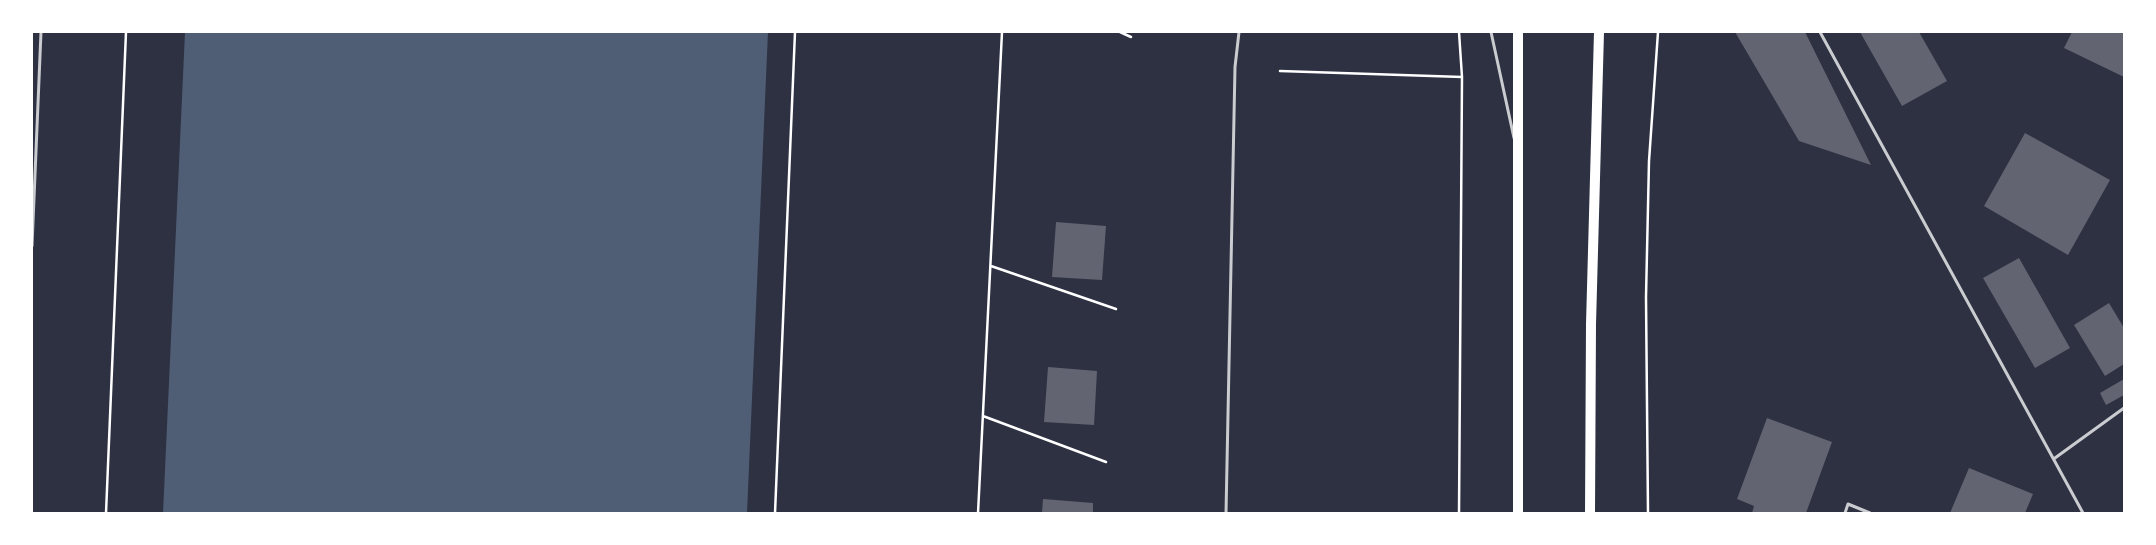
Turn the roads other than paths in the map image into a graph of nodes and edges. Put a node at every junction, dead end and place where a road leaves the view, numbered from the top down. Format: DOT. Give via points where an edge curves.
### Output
graph roads {
  1 [pos="41,32"];
  2 [pos="1239,32"];
  3 [pos="1491,32"];
  4 [pos="1518,32"];
  5 [pos="1600,32"];
  6 [pos="1820,32"];
  7 [pos="1518,157"];
  8 [pos="32,246"];
  9 [pos="2124,408"];
  10 [pos="2055,458"];
  11 [pos="1226,513"];
  12 [pos="1518,513"];
  13 [pos="1590,513"];
  14 [pos="1845,513"];
  15 [pos="1870,513"];
  16 [pos="2084,513"];
  1 -- 8 [label="lane"];
  2 -- 11 [label="lane" via="1235,67"];
  3 -- 7 [label="lane"];
  4 -- 7 [label="main road"];
  5 -- 13 [label="main road" via="1591,324"];
  6 -- 10 [label="lane"];
  7 -- 12 [label="main road"];
  9 -- 10 [label="lane"];
  10 -- 16 [label="lane"];
  14 -- 15 [label="lane" via="1848,504"];
}
